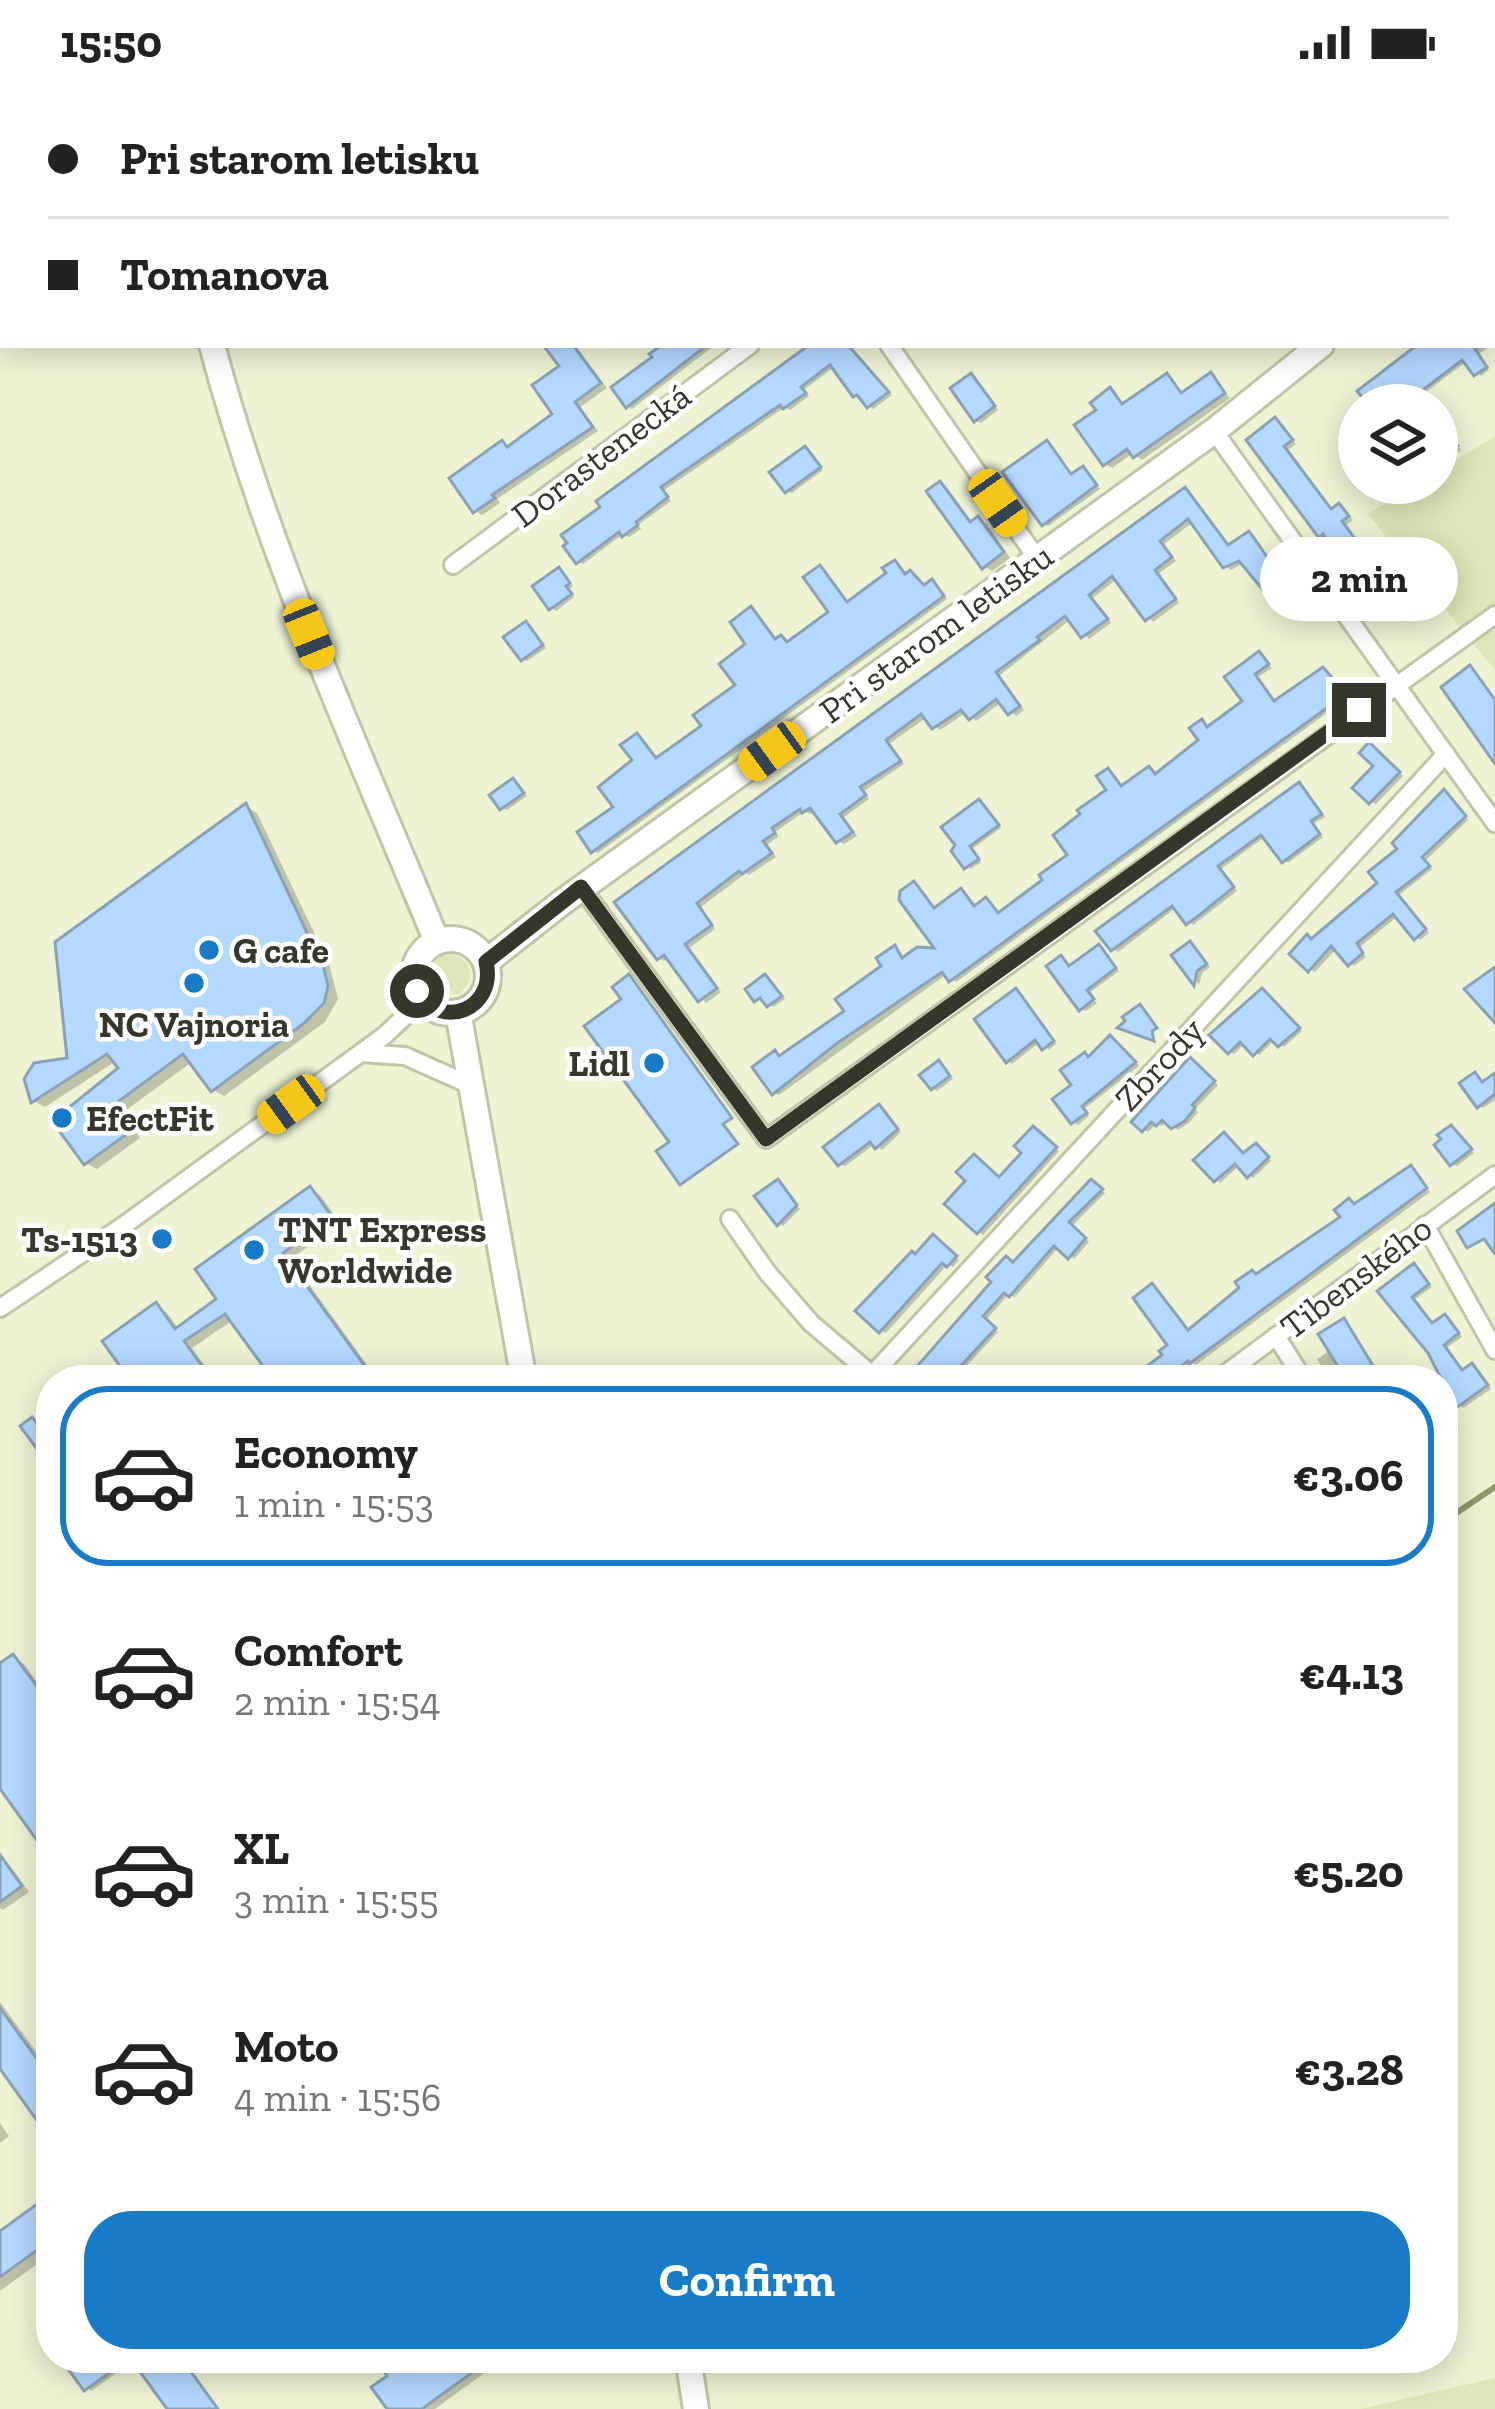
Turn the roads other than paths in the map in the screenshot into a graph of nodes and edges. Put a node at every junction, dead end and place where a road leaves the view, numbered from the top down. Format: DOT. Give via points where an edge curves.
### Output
graph roads {
  1 [pos="213,348"];
  2 [pos="746,348"];
  3 [pos="891,348"];
  4 [pos="1317,348"];
  5 [pos="1214,431"];
  6 [pos="1038,560"];
  7 [pos="452,565"];
  8 [pos="1495,615"];
  9 [pos="1398,683"];
  10 [pos="1446,754"];
  11 [pos="1495,823"];
  12 [pos="581,887"];
  13 [pos="436,942"];
  14 [pos="486,962"];
  15 [pos="422,1000"];
  16 [pos="458,1012"];
  17 [pos="360,1053"];
  18 [pos="470,1085"];
  19 [pos="1495,1175"];
  20 [pos="730,1220"];
  21 [pos="1425,1225"];
  22 [pos="0,1308"];
  23 [pos="1276,1336"];
  24 [pos="1495,1350"];
  25 [pos="521,1365"];
  26 [pos="861,1365"];
  27 [pos="886,1365"];
  28 [pos="1237,1365"];
  29 [pos="1294,1365"];
  30 [pos="690,2373"];
  31 [pos="696,2409"];
  1 -- 13 [label="main road" via="280,557"];
  2 -- 7 [label="street, Dorastenecká"];
  3 -- 6 [label="street"];
  4 -- 5 [label="main road, Pri starom letisku"];
  5 -- 6 [label="main road, Pri starom letisku"];
  5 -- 9 [label="street"];
  6 -- 12 [label="main road, Pri starom letisku"];
  8 -- 9 [label="street"];
  9 -- 10 [label="street"];
  9 -- 12 [label="street" via="766,1139"];
  10 -- 11 [label="street"];
  10 -- 27 [label="street, Zbrody"];
  12 -- 14 [label="main road, Pri starom letisku"];
  13 -- 14 [label="main road" via="463,941"];
  13 -- 15 [label="main road" via="416,964"];
  14 -- 16 [label="main road, Pri starom letisku" via="484,994"];
  15 -- 16 [label="main road"];
  15 -- 17 [label="street"];
  16 -- 18 [label="main road"];
  17 -- 18 [label="street" via="405,1055"];
  17 -- 22 [label="street"];
  18 -- 25 [label="main road"];
  19 -- 21 [label="street, Tibenského"];
  20 -- 26 [label="street" via="811,1323"];
  21 -- 23 [label="street, Tibenského"];
  21 -- 24 [label="street"];
  23 -- 28 [label="street, Tibenského"];
  23 -- 29 [label="street"];
  30 -- 31 [label="main road"];
}
